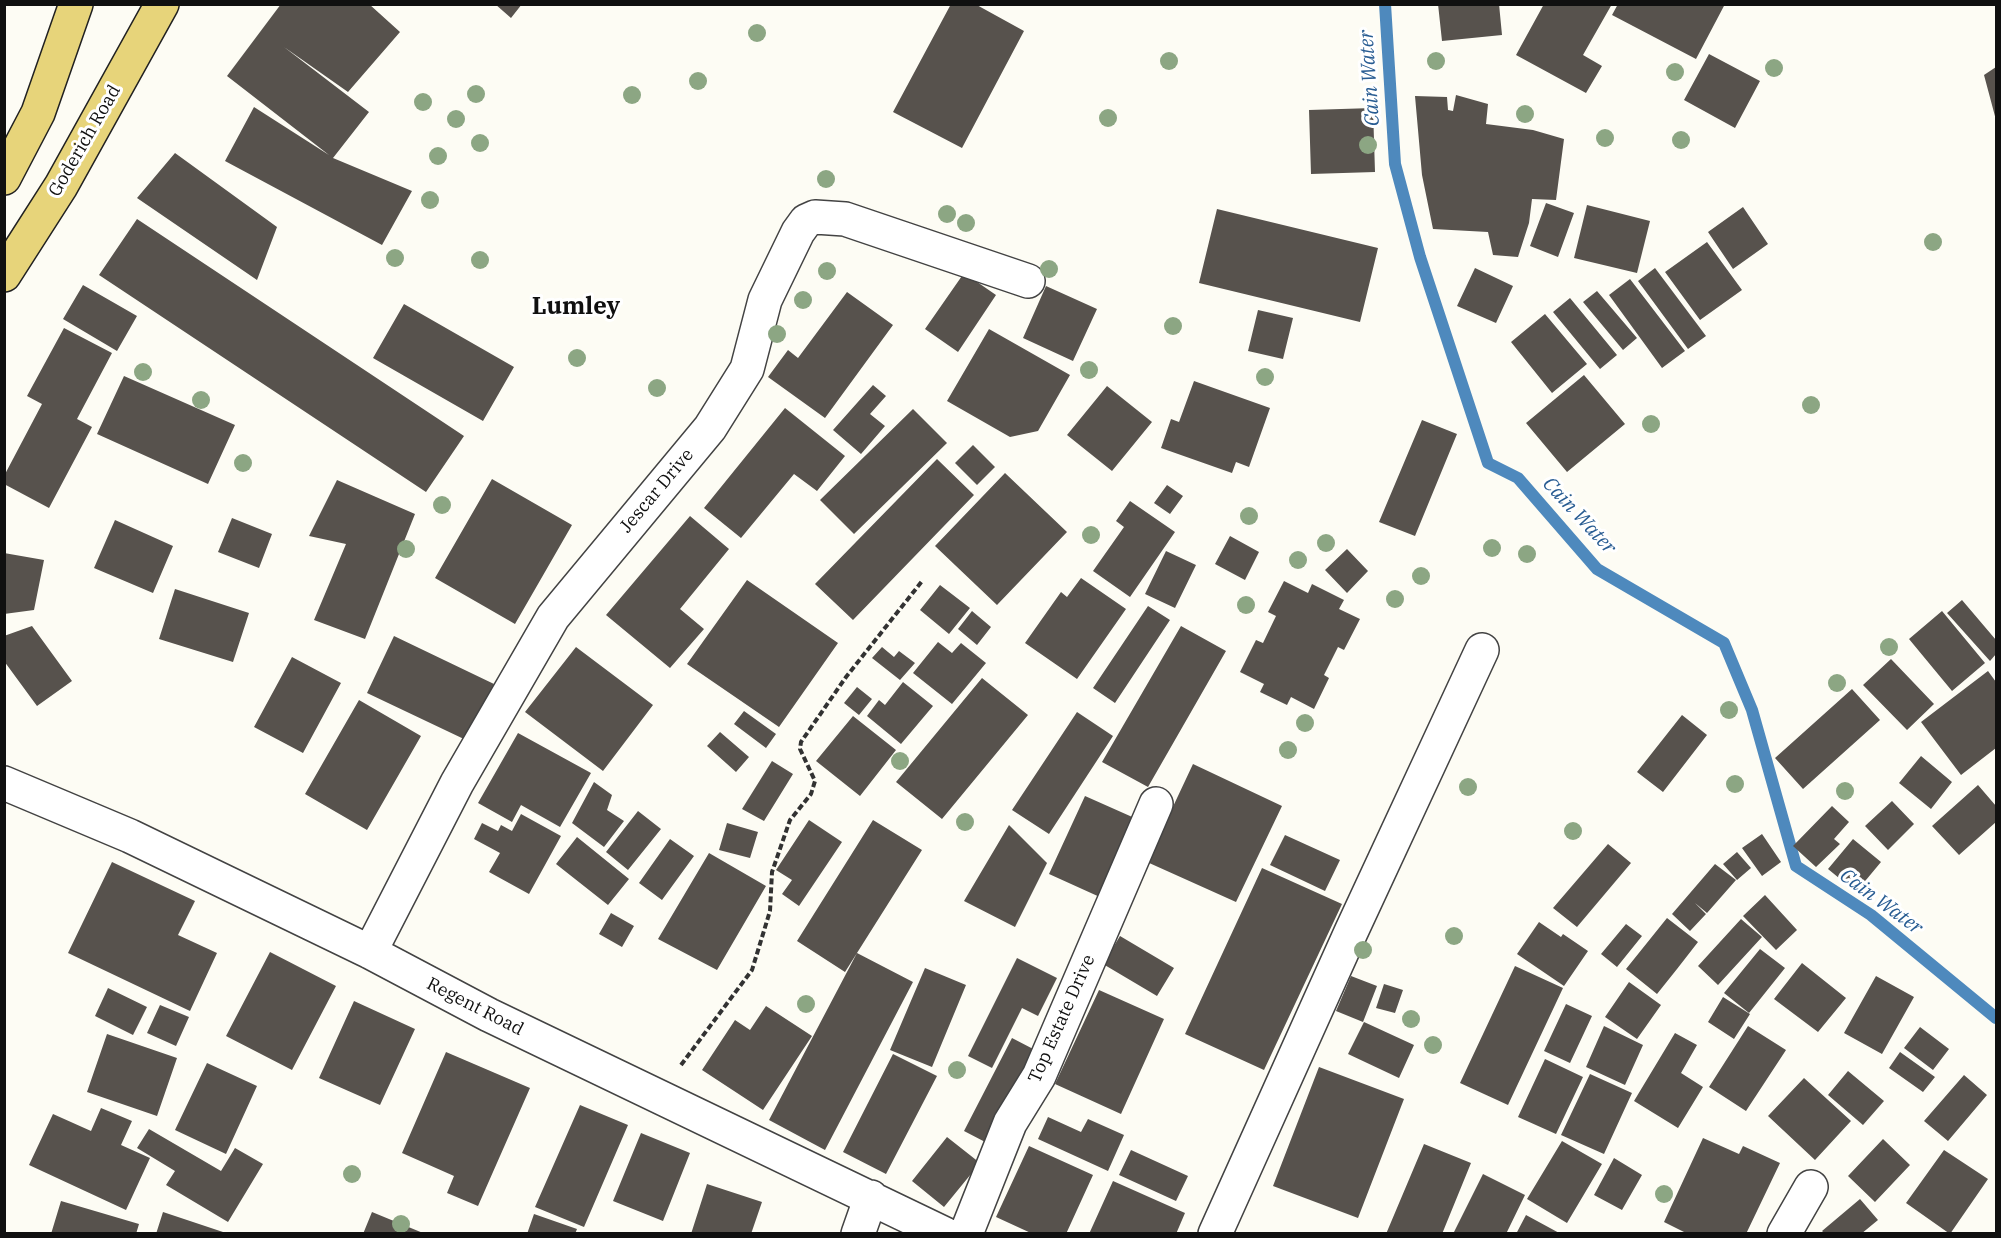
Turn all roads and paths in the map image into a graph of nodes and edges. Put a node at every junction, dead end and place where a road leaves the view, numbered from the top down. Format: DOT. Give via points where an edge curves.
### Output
graph roads {
  1 [pos="76,4"];
  2 [pos="162,4"];
  3 [pos="4,178"];
  4 [pos="4,275"];
  5 [pos="1028,281"];
  6 [pos="923,580"];
  7 [pos="1482,650"];
  8 [pos="4,783"];
  9 [pos="1156,804"];
  10 [pos="370,952"];
  11 [pos="655,1095"];
  12 [pos="1811,1187"];
  13 [pos="871,1197"];
  14 [pos="858,1233"];
  15 [pos="945,1233"];
  16 [pos="966,1233"];
  17 [pos="1215,1233"];
  18 [pos="1784,1233"];
  1 -- 3 [label="main road" via="38,113"];
  2 -- 4 [label="main road, Goderich Road" via="61,186"];
  5 -- 10 [label="street, Jescar Drive" via="845,219 815,217 806,221 765,300 747,369 710,428 554,617 458,783"];
  6 -- 11 [label="path" via="846,677 801,742 800,749 815,781 811,794 790,820 772,872 770,911 752,970"];
  7 -- 17 [label="street"];
  8 -- 10 [label="street, Regent Road" via="130,836"];
  9 -- 16 [label="street, Top Estate Drive" via="1039,1076 1010,1123"];
  10 -- 11 [label="street, Regent Road"];
  11 -- 13 [label="street, Regent Road"];
  12 -- 18 [label="street"];
  13 -- 14 [label="street"];
  13 -- 15 [label="street, Regent Road"];
}
